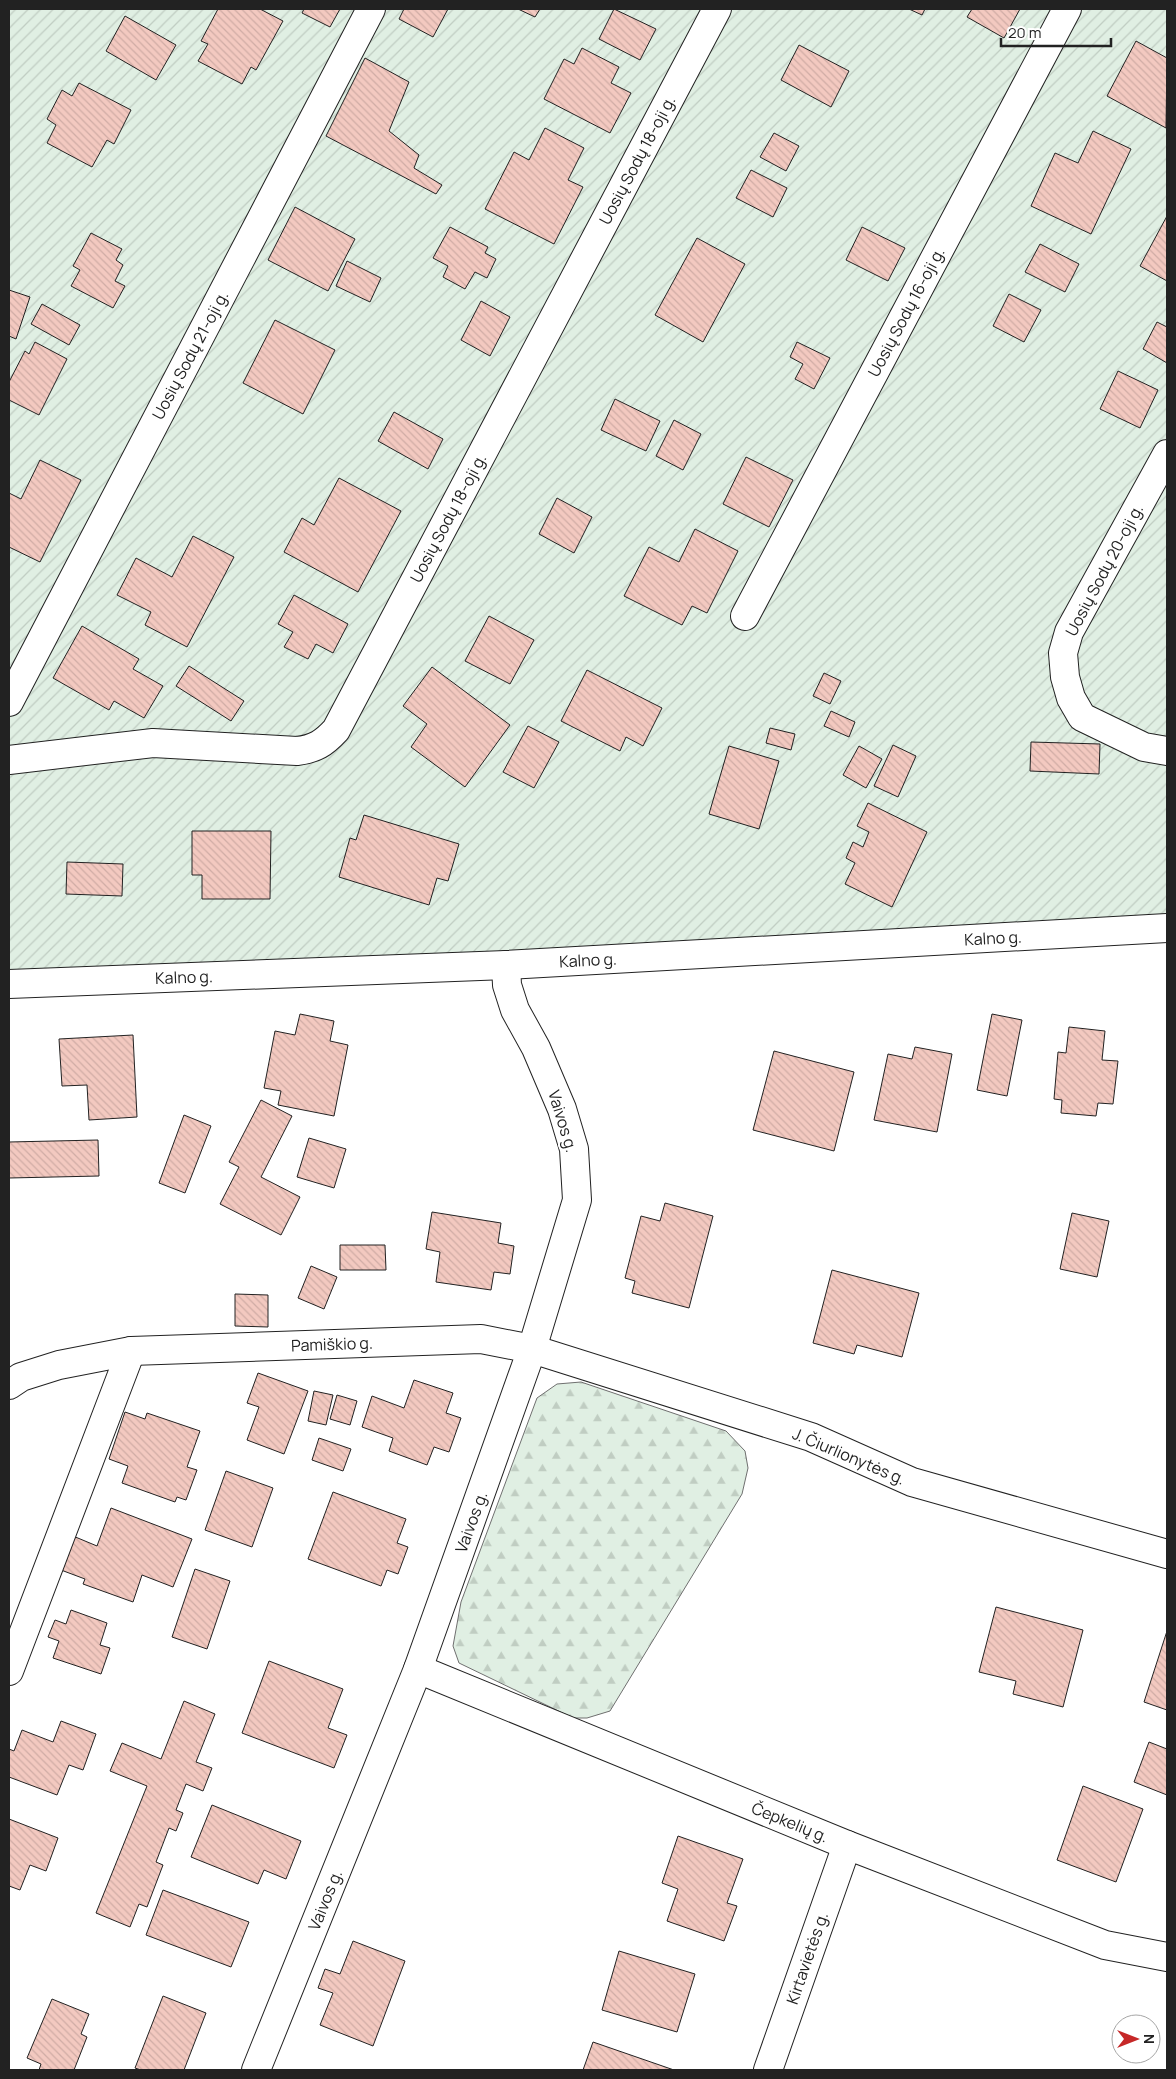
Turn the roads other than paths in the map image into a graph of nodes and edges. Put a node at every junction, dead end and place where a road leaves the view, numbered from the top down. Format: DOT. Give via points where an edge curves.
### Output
graph roads {
  1 [pos="371,9"];
  2 [pos="717,9"];
  3 [pos="1067,9"];
  4 [pos="1167,454"];
  5 [pos="744,616"];
  6 [pos="9,702"];
  7 [pos="1167,751"];
  8 [pos="9,760"];
  9 [pos="1167,928"];
  10 [pos="506,965"];
  11 [pos="9,984"];
  12 [pos="532,1349"];
  13 [pos="131,1351"];
  14 [pos="9,1385"];
  15 [pos="1167,1554"];
  16 [pos="418,1669"];
  17 [pos="9,1671"];
  18 [pos="847,1845"];
  19 [pos="1167,1957"];
  20 [pos="256,2070"];
  21 [pos="768,2070"];
  1 -- 6 [label="street, Uosių Sodų 21-oji g."];
  2 -- 8 [label="street, Uosių Sodų 18-oji g." via="336,730 326,741 312,749 297,751 153,743"];
  3 -- 5 [label="street, Uosių Sodų 16-oji g."];
  4 -- 7 [label="street, Uosių Sodų 20-oji g." via="1069,632 1063,653 1064,677 1082,717 1144,747"];
  9 -- 10 [label="street, Kalno g."];
  10 -- 11 [label="street, Kalno g."];
  10 -- 12 [label="street, Vaivos g." via="507,986 515,1010 540,1056 574,1149 577,1200"];
  12 -- 13 [label="street, Pamiškio g." via="481,1340"];
  12 -- 15 [label="street, J. Čiurlionytės g." via="811,1437 912,1482"];
  12 -- 16 [label="street, Vaivos g."];
  13 -- 14 [label="street, Pamiškio g." via="60,1365 21,1377"];
  13 -- 17 [label="street"];
  16 -- 18 [label="street, Čepkelių g."];
  16 -- 20 [label="street, Vaivos g."];
  18 -- 19 [label="street, Čepkelių g." via="1105,1945"];
  18 -- 21 [label="street, Kirtavietės g."];
}
